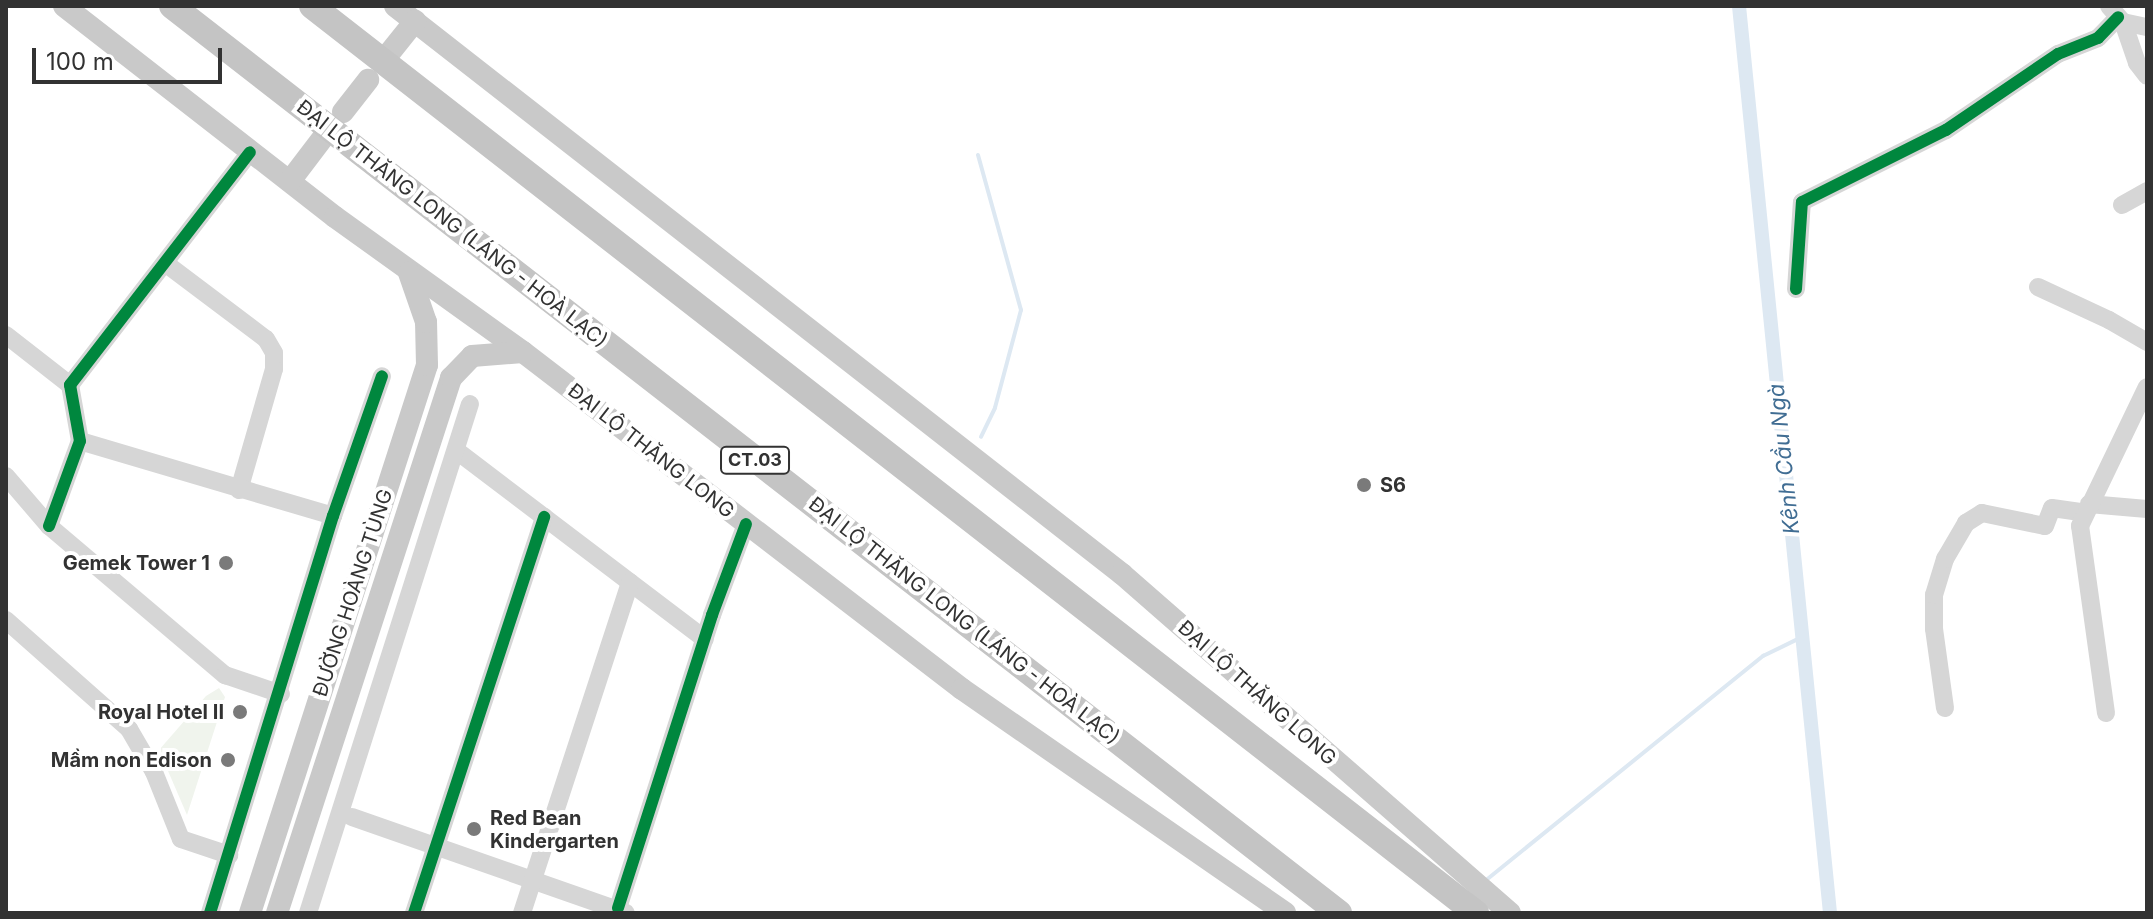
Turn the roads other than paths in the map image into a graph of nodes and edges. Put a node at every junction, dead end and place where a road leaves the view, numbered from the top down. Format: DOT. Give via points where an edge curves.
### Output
graph roads {
  1 [pos="64,6"];
  2 [pos="172,6"];
  3 [pos="312,6"];
  4 [pos="395,6"];
  5 [pos="2117,15"];
  6 [pos="415,21"];
  7 [pos="2147,27"];
  8 [pos="387,56"];
  9 [pos="2147,76"];
  10 [pos="368,80"];
  11 [pos="343,112"];
  12 [pos="328,131"];
  13 [pos="250,152"];
  14 [pos="290,181"];
  15 [pos="2147,191"];
  16 [pos="2122,205"];
  17 [pos="165,263"];
  18 [pos="409,272"];
  19 [pos="2038,287"];
  20 [pos="1796,289"];
  21 [pos="6,335"];
  22 [pos="2147,342"];
  23 [pos="523,352"];
  24 [pos="382,376"];
  25 [pos="70,385"];
  26 [pos="2144,396"];
  27 [pos="470,404"];
  28 [pos="80,441"];
  29 [pos="457,451"];
  30 [pos="6,476"];
  31 [pos="239,490"];
  32 [pos="2088,509"];
  33 [pos="2147,509"];
  34 [pos="333,516"];
  35 [pos="544,517"];
  36 [pos="746,524"];
  37 [pos="49,526"];
  38 [pos="630,582"];
  39 [pos="6,620"];
  40 [pos="705,639"];
  41 [pos="281,694"];
  42 [pos="1945,708"];
  43 [pos="2106,713"];
  44 [pos="352,817"];
  45 [pos="436,846"];
  46 [pos="229,855"];
  47 [pos="1446,876"];
  48 [pos="533,879"];
  49 [pos="1473,910"];
  50 [pos="1506,910"];
  51 [pos="622,911"];
  52 [pos="210,913"];
  53 [pos="250,913"];
  54 [pos="277,913"];
  55 [pos="308,913"];
  56 [pos="414,913"];
  57 [pos="522,913"];
  58 [pos="1285,913"];
  59 [pos="1339,913"];
  1 -- 13 [label="main road, ĐẠI LỘ THĂNG LONG"];
  2 -- 59 [label="highway, ĐẠI LỘ THĂNG LONG (LÁNG - HOÀ LẠC) / CT.03"];
  3 -- 47 [label="highway"];
  4 -- 6 [label="main road, ĐẠI LỘ THĂNG LONG"];
  5 -- 7 [label="street"];
  5 -- 9 [label="street"];
  5 -- 20 [label="street" via="2098,38 2058,54 1946,130 1802,202"];
  6 -- 8 [label="main road"];
  6 -- 47 [label="main road, ĐẠI LỘ THĂNG LONG" via="1116,568"];
  10 -- 11 [label="main road"];
  12 -- 14 [label="main road"];
  13 -- 14 [label="main road, ĐẠI LỘ THĂNG LONG"];
  13 -- 17 [label="street"];
  14 -- 18 [label="main road, ĐẠI LỘ THĂNG LONG"];
  15 -- 16 [label="street"];
  17 -- 25 [label="street"];
  17 -- 31 [label="street" via="266,339 274,353"];
  18 -- 23 [label="main road, ĐẠI LỘ THĂNG LONG"];
  18 -- 53 [label="main road, ĐƯỜNG HOÀNG TÙNG" via="426,322 427,365"];
  19 -- 22 [label="street"];
  21 -- 25 [label="street"];
  23 -- 36 [label="main road, ĐẠI LỘ THĂNG LONG"];
  23 -- 54 [label="main road, ĐƯỜNG HOÀNG TÙNG" via="472,356 451,378"];
  24 -- 34 [label="street"];
  25 -- 28 [label="street"];
  26 -- 32 [label="street"];
  27 -- 29 [label="street"];
  28 -- 31 [label="street"];
  28 -- 37 [label="street"];
  29 -- 35 [label="street"];
  29 -- 55 [label="street"];
  30 -- 37 [label="street"];
  31 -- 34 [label="street"];
  32 -- 33 [label="street"];
  32 -- 42 [label="street" via="2052,508 2045,526 1982,513 1966,523 1945,559 1934,595"];
  32 -- 43 [label="street" via="2080,526"];
  34 -- 41 [label="street"];
  35 -- 38 [label="street"];
  35 -- 45 [label="street"];
  36 -- 40 [label="street"];
  36 -- 58 [label="main road, ĐẠI LỘ THĂNG LONG" via="962,689"];
  37 -- 41 [label="street" via="225,675"];
  38 -- 40 [label="street"];
  38 -- 48 [label="street"];
  39 -- 46 [label="street" via="129,729 154,772 181,839"];
  40 -- 51 [label="street"];
  41 -- 46 [label="street"];
  44 -- 45 [label="street"];
  45 -- 48 [label="street"];
  45 -- 56 [label="street"];
  46 -- 52 [label="street"];
  47 -- 49 [label="highway"];
  47 -- 50 [label="main road, ĐẠI LỘ THĂNG LONG"];
  48 -- 51 [label="street"];
  48 -- 57 [label="street"];
}
